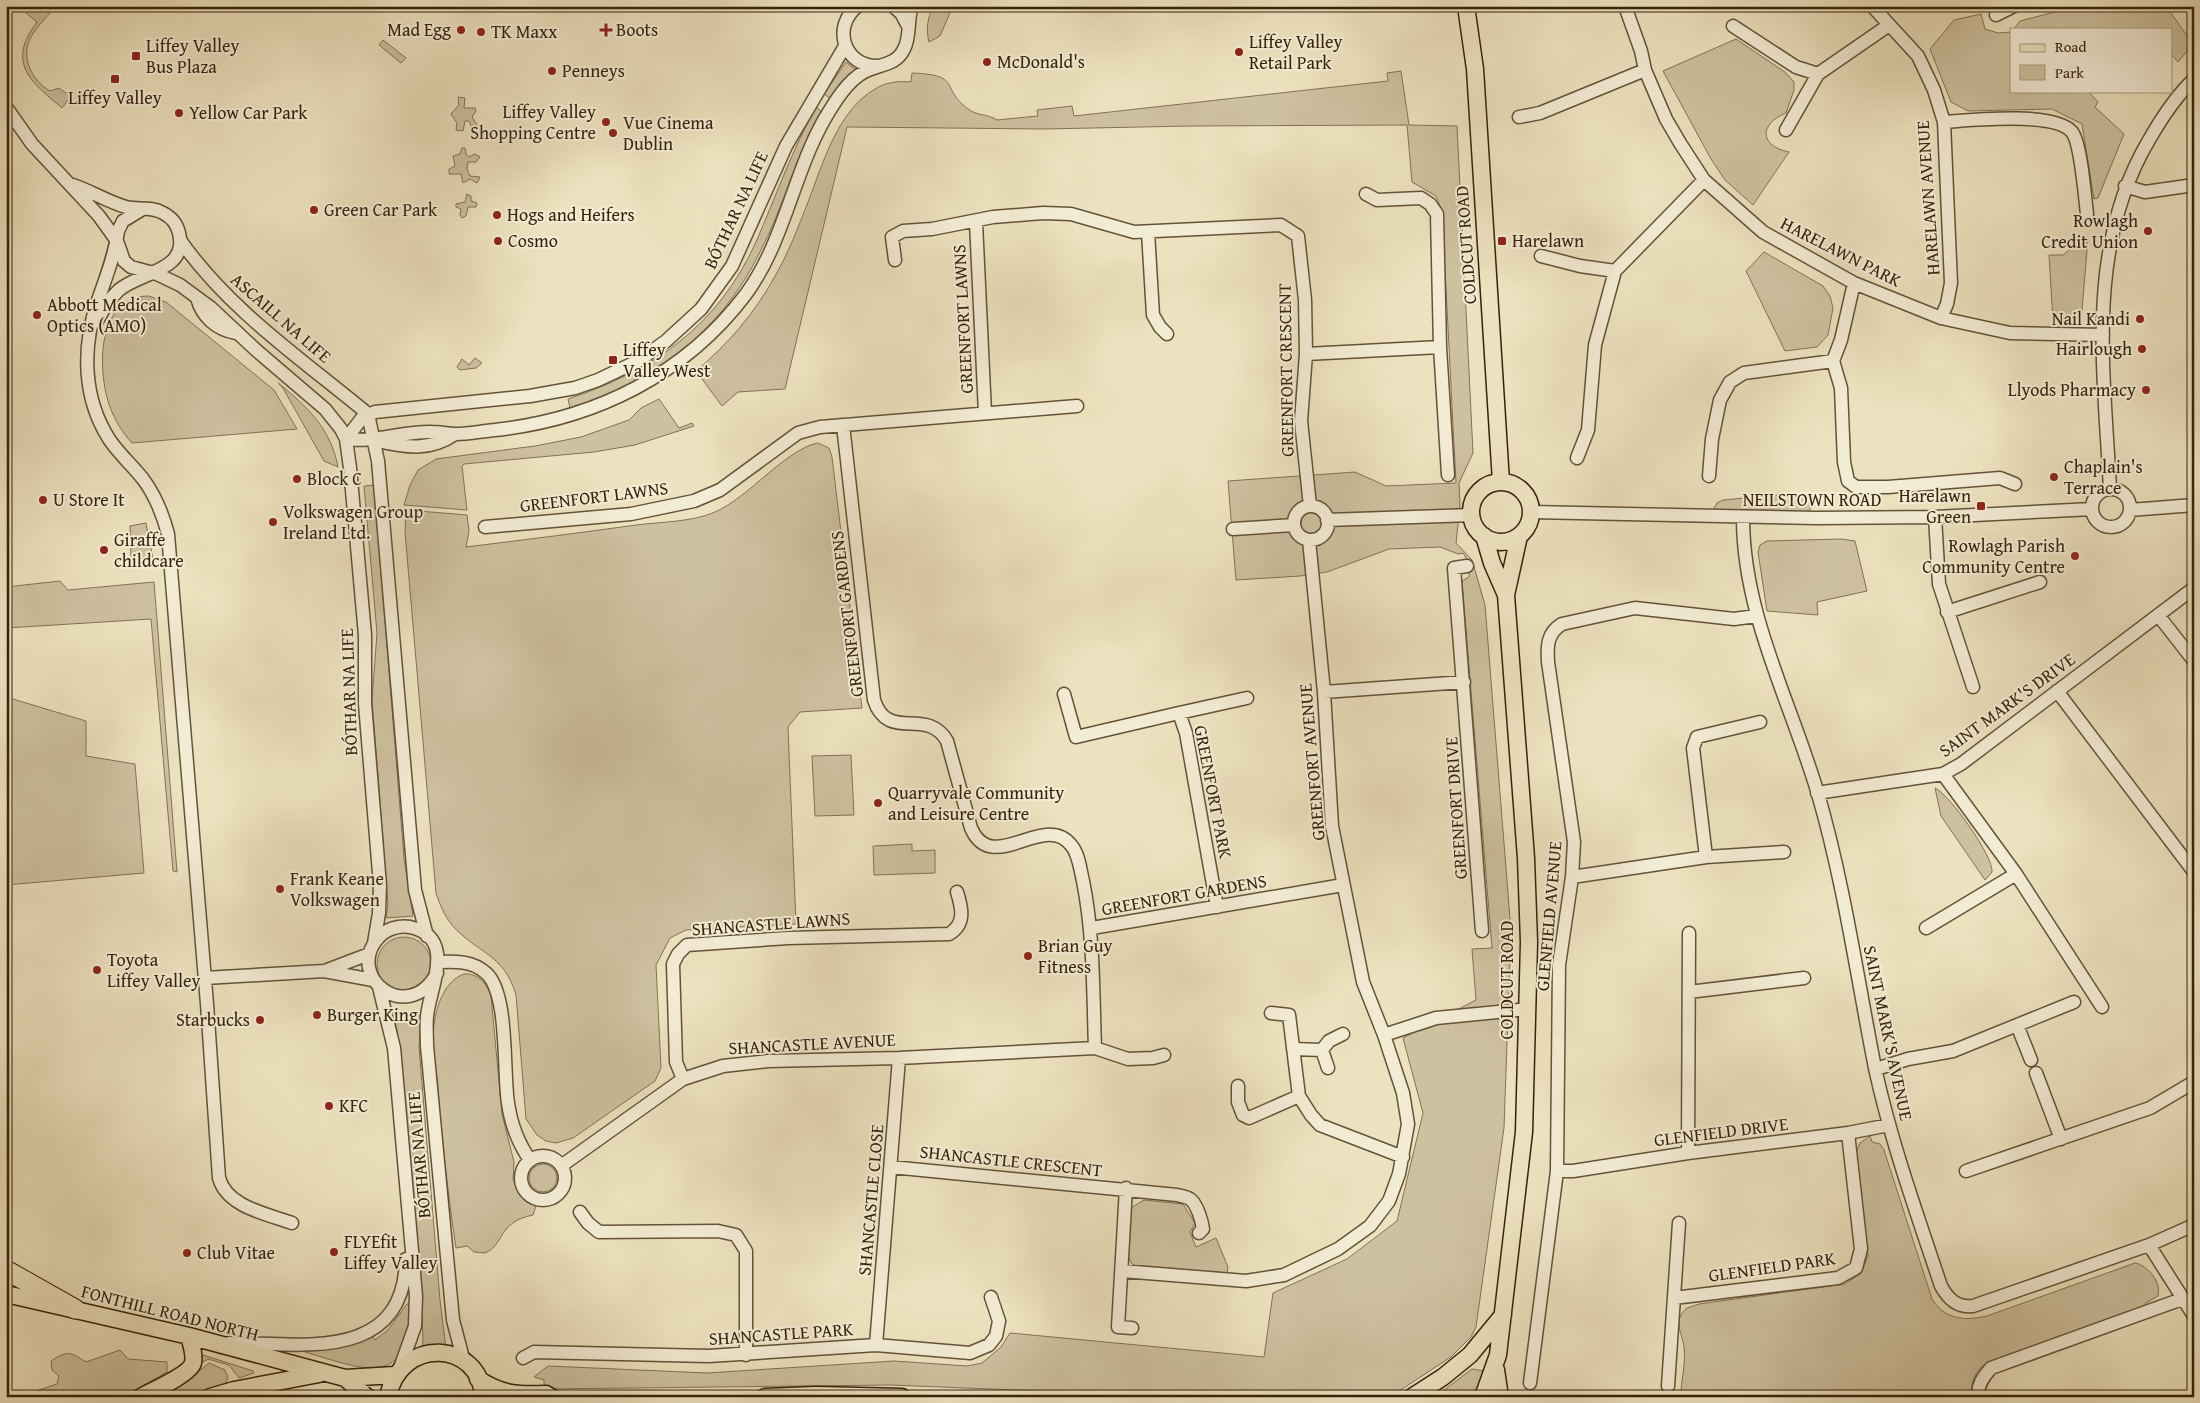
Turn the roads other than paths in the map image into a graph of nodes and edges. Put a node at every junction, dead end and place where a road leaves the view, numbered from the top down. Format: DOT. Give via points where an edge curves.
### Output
graph roads {
  1 [pos="858,6"];
  2 [pos="893,6"];
  3 [pos="912,6"];
  4 [pos="1466,6"];
  5 [pos="1625,6"];
  6 [pos="1872,6"];
  7 [pos="2014,6"];
  8 [pos="1996,15"];
  9 [pos="1889,25"];
  10 [pos="908,26"];
  11 [pos="1733,26"];
  12 [pos="845,46"];
  13 [pos="880,66"];
  14 [pos="1645,70"];
  15 [pos="1818,74"];
  16 [pos="2194,79"];
  17 [pos="6,107"];
  18 [pos="1519,117"];
  19 [pos="1944,122"];
  20 [pos="1786,130"];
  21 [pos="1704,180"];
  22 [pos="71,184"];
  23 [pos="2194,185"];
  24 [pos="2125,186"];
  25 [pos="1366,194"];
  26 [pos="141,210"];
  27 [pos="2086,214"];
  28 [pos="976,222"];
  29 [pos="1148,232"];
  30 [pos="180,240"];
  31 [pos="117,241"];
  32 [pos="1541,256"];
  33 [pos="895,260"];
  34 [pos="1615,271"];
  35 [pos="151,272"];
  36 [pos="1854,283"];
  37 [pos="1941,318"];
  38 [pos="90,332"];
  39 [pos="1167,334"];
  40 [pos="2103,335"];
  41 [pos="1440,347"];
  42 [pos="1306,354"];
  43 [pos="1833,361"];
  44 [pos="1077,406"];
  45 [pos="985,413"];
  46 [pos="368,414"];
  47 [pos="843,425"];
  48 [pos="346,439"];
  49 [pos="376,440"];
  50 [pos="1577,458"];
  51 [pos="1448,475"];
  52 [pos="1710,476"];
  53 [pos="1501,482"];
  54 [pos="2015,484"];
  55 [pos="2110,489"];
  56 [pos="2194,505"];
  57 [pos="1310,506"];
  58 [pos="2092,509"];
  59 [pos="2130,510"];
  60 [pos="1531,512"];
  61 [pos="1472,515"];
  62 [pos="1936,516"];
  63 [pos="1742,518"];
  64 [pos="1327,520"];
  65 [pos="1294,525"];
  66 [pos="485,527"];
  67 [pos="1233,529"];
  68 [pos="1484,536"];
  69 [pos="1519,536"];
  70 [pos="1309,540"];
  71 [pos="1467,566"];
  72 [pos="2040,582"];
  73 [pos="2194,588"];
  74 [pos="1506,594"];
  75 [pos="1947,612"];
  76 [pos="2158,615"];
  77 [pos="1756,616"];
  78 [pos="2194,662"];
  79 [pos="1464,682"];
  80 [pos="1973,687"];
  81 [pos="2057,691"];
  82 [pos="1324,692"];
  83 [pos="1064,694"];
  84 [pos="1247,698"];
  85 [pos="1179,713"];
  86 [pos="1760,722"];
  87 [pos="1943,774"];
  88 [pos="1817,793"];
  89 [pos="1784,852"];
  90 [pos="1706,857"];
  91 [pos="2194,872"];
  92 [pos="2016,874"];
  93 [pos="1572,877"];
  94 [pos="1344,885"];
  95 [pos="957,892"];
  96 [pos="1217,907"];
  97 [pos="1092,928"];
  98 [pos="1926,928"];
  99 [pos="1482,931"];
  100 [pos="1689,933"];
  101 [pos="427,936"];
  102 [pos="372,948"];
  103 [pos="438,968"];
  104 [pos="324,971"];
  105 [pos="205,978"];
  106 [pos="1804,978"];
  107 [pos="376,984"];
  108 [pos="1690,992"];
  109 [pos="2074,1002"];
  110 [pos="2102,1007"];
  111 [pos="1528,1010"];
  112 [pos="1271,1014"];
  113 [pos="2017,1025"];
  114 [pos="1343,1034"];
  115 [pos="1384,1035"];
  116 [pos="1095,1048"];
  117 [pos="1293,1049"];
  118 [pos="1322,1050"];
  119 [pos="1164,1055"];
  120 [pos="900,1058"];
  121 [pos="2031,1060"];
  122 [pos="1328,1068"];
  123 [pos="1876,1069"];
  124 [pos="2036,1073"];
  125 [pos="683,1079"];
  126 [pos="2194,1082"];
  127 [pos="1238,1086"];
  128 [pos="1299,1096"];
  129 [pos="1889,1125"];
  130 [pos="1848,1133"];
  131 [pos="2061,1139"];
  132 [pos="1688,1153"];
  133 [pos="1403,1157"];
  134 [pos="530,1160"];
  135 [pos="561,1166"];
  136 [pos="891,1167"];
  137 [pos="1557,1171"];
  138 [pos="1966,1171"];
  139 [pos="1126,1188"];
  140 [pos="407,1209"];
  141 [pos="580,1212"];
  142 [pos="292,1223"];
  143 [pos="1680,1223"];
  144 [pos="2194,1225"];
  145 [pos="1199,1233"];
  146 [pos="2149,1245"];
  147 [pos="6,1270"];
  148 [pos="1122,1271"];
  149 [pos="6,1294"];
  150 [pos="991,1297"];
  151 [pos="1674,1298"];
  152 [pos="2182,1299"];
  153 [pos="75,1309"];
  154 [pos="1503,1316"];
  155 [pos="2194,1316"];
  156 [pos="1132,1328"];
  157 [pos="189,1336"];
  158 [pos="212,1343"];
  159 [pos="876,1345"];
  160 [pos="746,1355"];
  161 [pos="523,1358"];
  162 [pos="464,1362"];
  163 [pos="1496,1365"];
  164 [pos="397,1372"];
  165 [pos="324,1373"];
  166 [pos="344,1378"];
  167 [pos="478,1379"];
  168 [pos="1530,1383"];
  169 [pos="1668,1386"];
  170 [pos="141,1397"];
  171 [pos="210,1397"];
  172 [pos="367,1397"];
  173 [pos="388,1397"];
  174 [pos="483,1397"];
  175 [pos="551,1397"];
  176 [pos="765,1397"];
  177 [pos="902,1397"];
  178 [pos="1412,1397"];
  179 [pos="1483,1397"];
  180 [pos="1500,1397"];
  181 [pos="1979,1397"];
  1 -- 12 [label="street, BÓTHAR NA LIFE" via="844,25"];
  2 -- 10 [label="street"];
  3 -- 10 [label="street"];
  4 -- 53 [label="main road, COLDCUT ROAD" via="1475,69"];
  5 -- 14 [label="street, HARELAWN PARK"];
  6 -- 9 [label="street, HARELAWN AVENUE"];
  7 -- 8 [label="street"];
  9 -- 15 [label="street"];
  9 -- 19 [label="street, HARELAWN AVENUE" via="1918,56"];
  10 -- 13 [label="street" via="904,50 894,61"];
  11 -- 15 [label="street" via="1796,67"];
  12 -- 13 [label="street" via="859,62"];
  12 -- 46 [label="street, BÓTHAR NA LIFE" via="786,146 732,266 701,309 661,345 620,370 567,390"];
  13 -- 49 [label="street" via="864,72 833,105 809,151 774,242 760,269 746,293 700,345 654,379 602,405 571,415 522,426 455,434 426,432"];
  14 -- 18 [label="street" via="1540,113"];
  14 -- 21 [label="street, HARELAWN PARK" via="1666,119"];
  15 -- 20 [label="street"];
  16 -- 24 [label="street" via="2156,127"];
  17 -- 22 [label="street" via="32,144"];
  19 -- 27 [label="street" via="2036,119 2058,123 2072,131 2078,146"];
  19 -- 37 [label="street, HARELAWN AVENUE" via="1951,283"];
  21 -- 34 [label="street"];
  21 -- 36 [label="street, HARELAWN PARK" via="1764,232"];
  22 -- 26 [label="street" via="115,204"];
  22 -- 31 [label="street"];
  23 -- 24 [label="street" via="2145,192"];
  24 -- 40 [label="street" via="2111,236 2102,302"];
  25 -- 41 [label="street" via="1377,200 1421,198 1436,214"];
  26 -- 30 [label="street" via="162,212 170,218 177,226"];
  26 -- 31 [label="street" via="123,221"];
  28 -- 29 [label="street, GREENFORT CRESCENT" via="993,217 1070,214 1134,232"];
  28 -- 33 [label="street, GREENFORT CRESCENT" via="903,231 892,237"];
  28 -- 45 [label="street, GREENFORT LAWNS"];
  29 -- 39 [label="street" via="1153,315"];
  29 -- 42 [label="street, GREENFORT CRESCENT" via="1281,225 1298,236 1305,300"];
  30 -- 35 [label="street" via="172,262 166,268"];
  30 -- 46 [label="street, ASCAILL NA LIFE" via="197,264 230,298"];
  31 -- 35 [label="street" via="124,260 131,268"];
  31 -- 38 [label="street"];
  32 -- 34 [label="street"];
  34 -- 50 [label="street" via="1595,346 1588,430"];
  35 -- 38 [label="street" via="120,289"];
  35 -- 48 [label="street" via="180,285 197,298 208,319 224,331 236,333 325,408"];
  36 -- 37 [label="street, HARELAWN PARK"];
  36 -- 43 [label="street"];
  37 -- 40 [label="street, HARELAWN PARK" via="2010,332"];
  38 -- 105 [label="street" via="86,364 92,403 108,438 149,488 168,534"];
  40 -- 55 [label="street"];
  41 -- 42 [label="street"];
  41 -- 51 [label="street"];
  42 -- 57 [label="street, GREENFORT CRESCENT" via="1301,421"];
  43 -- 52 [label="street" via="1744,373 1730,382 1720,400 1712,439"];
  43 -- 54 [label="street" via="1841,388 1844,462 1848,481 1856,487 2000,478"];
  44 -- 45 [label="street, GREENFORT LAWNS"];
  45 -- 47 [label="street, GREENFORT LAWNS"];
  46 -- 48 [label="street"];
  46 -- 49 [label="street"];
  47 -- 66 [label="street, GREENFORT LAWNS" via="798,433 720,490 694,501 631,514"];
  47 -- 97 [label="street, GREENFORT GARDENS" via="877,710 892,722 931,725 942,733 971,828 982,844 998,847 1054,834 1071,844 1079,861"];
  48 -- 49 [label="street"];
  48 -- 102 [label="street, BÓTHAR NA LIFE" via="365,636 365,704 380,886 380,913"];
  49 -- 101 [label="street" via="415,890"];
  53 -- 60 [label="main road" via="1521,489"];
  53 -- 61 [label="main road" via="1481,490 1474,501"];
  55 -- 58 [label="street" via="2095,498"];
  55 -- 59 [label="street" via="2123,492 2130,503"];
  56 -- 59 [label="street"];
  57 -- 64 [label="street" via="1319,508"];
  57 -- 65 [label="street" via="1300,510"];
  58 -- 59 [label="street" via="2097,521 2108,527 2120,525"];
  58 -- 62 [label="street, NEILSTOWN ROAD"];
  60 -- 63 [label="street, NEILSTOWN ROAD"];
  60 -- 69 [label="main road, COLDCUT ROAD" via="1529,522"];
  61 -- 64 [label="street"];
  61 -- 68 [label="main road, COLDCUT ROAD"];
  62 -- 63 [label="street, NEILSTOWN ROAD"];
  62 -- 75 [label="street" via="1939,584"];
  63 -- 77 [label="street, SAINT MARK'S AVENUE"];
  64 -- 70 [label="street" via="1323,534"];
  65 -- 67 [label="street"];
  65 -- 70 [label="street" via="1299,535"];
  68 -- 69 [label="main road" via="1504,542"];
  68 -- 74 [label="main road, COLDCUT ROAD"];
  69 -- 74 [label="main road, COLDCUT ROAD"];
  70 -- 82 [label="street, GREENFORT AVENUE"];
  71 -- 79 [label="street, GREENFORT DRIVE" via="1454,568"];
  72 -- 75 [label="street"];
  73 -- 76 [label="street, SAINT MARK'S DRIVE"];
  74 -- 111 [label="main road, COLDCUT ROAD" via="1526,858"];
  75 -- 80 [label="street"];
  76 -- 78 [label="street"];
  76 -- 81 [label="street, SAINT MARK'S DRIVE"];
  77 -- 88 [label="street, SAINT MARK'S AVENUE"];
  77 -- 93 [label="street, GLENFIELD AVENUE" via="1734,619 1635,608 1555,628 1547,648 1574,842"];
  79 -- 82 [label="street"];
  79 -- 99 [label="street, GREENFORT DRIVE"];
  81 -- 87 [label="street, SAINT MARK'S DRIVE" via="1961,764"];
  81 -- 91 [label="street"];
  82 -- 94 [label="street, GREENFORT AVENUE" via="1332,826"];
  83 -- 85 [label="street, GREENFORT PARK" via="1076,737"];
  84 -- 85 [label="street, GREENFORT PARK"];
  85 -- 96 [label="street, GREENFORT PARK" via="1186,733"];
  86 -- 90 [label="street" via="1697,737 1693,748"];
  87 -- 88 [label="street, SAINT MARK'S DRIVE"];
  87 -- 92 [label="street"];
  88 -- 123 [label="street, SAINT MARK'S AVENUE"];
  89 -- 90 [label="street"];
  90 -- 93 [label="street"];
  92 -- 98 [label="street"];
  92 -- 110 [label="street"];
  93 -- 137 [label="street, GLENFIELD AVENUE" via="1559,965"];
  94 -- 96 [label="street, GREENFORT GARDENS"];
  94 -- 115 [label="street, GREENFORT AVENUE" via="1363,982"];
  95 -- 125 [label="street, SHANCASTLE LAWNS" via="962,916 960,924 949,934 788,938 687,945 672,964 676,1062"];
  96 -- 97 [label="street, GREENFORT GARDENS"];
  97 -- 116 [label="street"];
  100 -- 108 [label="street"];
  101 -- 102 [label="street" via="410,927 399,927 390,930"];
  101 -- 103 [label="street" via="437,952"];
  102 -- 104 [label="street"];
  102 -- 107 [label="street, BÓTHAR NA LIFE" via="370,972"];
  103 -- 107 [label="street" via="431,984 415,995 395,996"];
  103 -- 134 [label="street" via="461,961 486,972 495,984 502,1017 508,1103 517,1137"];
  103 -- 162 [label="street, BÓTHAR NA LIFE" via="427,1015 427,1046 453,1320"];
  104 -- 105 [label="street"];
  104 -- 107 [label="street"];
  105 -- 142 [label="street" via="222,1188 239,1203"];
  106 -- 108 [label="street"];
  107 -- 140 [label="street, BÓTHAR NA LIFE" via="392,1037"];
  108 -- 132 [label="street"];
  109 -- 113 [label="street"];
  111 -- 115 [label="street" via="1436,1018"];
  111 -- 154 [label="main road, COLDCUT ROAD" via="1524,1132"];
  112 -- 117 [label="street" via="1289,1014"];
  113 -- 121 [label="street"];
  113 -- 123 [label="street" via="1946,1054 1908,1059"];
  114 -- 118 [label="street"];
  115 -- 133 [label="street, GREENFORT AVENUE" via="1403,1093 1408,1124"];
  116 -- 119 [label="street, SHANCASTLE AVENUE" via="1128,1059"];
  116 -- 120 [label="street, SHANCASTLE AVENUE"];
  117 -- 118 [label="street"];
  117 -- 128 [label="street"];
  118 -- 122 [label="street"];
  120 -- 125 [label="street, SHANCASTLE AVENUE" via="768,1061 723,1066"];
  120 -- 136 [label="street, SHANCASTLE CLOSE"];
  123 -- 129 [label="street, SAINT MARK'S AVENUE"];
  124 -- 131 [label="street"];
  125 -- 135 [label="street, SHANCASTLE AVENUE"];
  126 -- 131 [label="street" via="2150,1108"];
  127 -- 128 [label="street" via="1238,1102 1243,1115 1249,1118"];
  128 -- 133 [label="street" via="1320,1125"];
  129 -- 130 [label="street, GLENFIELD DRIVE"];
  129 -- 146 [label="street, SAINT MARK'S AVENUE" via="1941,1286 1955,1303 1973,1306"];
  130 -- 132 [label="street, GLENFIELD DRIVE"];
  130 -- 151 [label="street, GLENFIELD PARK" via="1861,1249 1856,1268 1838,1278"];
  131 -- 138 [label="street"];
  132 -- 137 [label="street, GLENFIELD DRIVE"];
  133 -- 148 [label="street, GREENFORT AVENUE" via="1389,1201 1370,1226 1338,1250 1284,1274 1246,1281"];
  134 -- 135 [label="street" via="543,1156"];
  134 -- 135 [label="street" via="522,1171 522,1185 536,1199 550,1199 560,1191 565,1178"];
  136 -- 139 [label="street, SHANCASTLE CRESCENT" via="1114,1190"];
  136 -- 159 [label="street, SHANCASTLE CLOSE"];
  137 -- 168 [label="street, GLENFIELD AVENUE"];
  139 -- 145 [label="street, SHANCASTLE CRESCENT" via="1190,1198 1202,1222 1203,1229"];
  139 -- 148 [label="street"];
  140 -- 158 [label="street" via="406,1276 392,1309 376,1327 346,1341 312,1345"];
  140 -- 164 [label="street, BÓTHAR NA LIFE" via="417,1307 413,1336"];
  141 -- 160 [label="street" via="599,1232 718,1231 736,1235 746,1251"];
  143 -- 151 [label="street"];
  144 -- 146 [label="street, SAINT MARK'S AVENUE"];
  146 -- 152 [label="street"];
  147 -- 153 [label="highway"];
  148 -- 156 [label="street" via="1118,1327"];
  149 -- 153 [label="main road, FONTHILL ROAD NORTH"];
  150 -- 159 [label="street, SHANCASTLE PARK" via="999,1321 996,1336 979,1350 970,1353"];
  151 -- 169 [label="street"];
  152 -- 155 [label="street"];
  152 -- 181 [label="street" via="1991,1368 1982,1378"];
  153 -- 157 [label="main road, FONTHILL ROAD NORTH"];
  154 -- 163 [label="main road, COLDCUT ROAD"];
  154 -- 178 [label="main road" via="1470,1355"];
  157 -- 158 [label="main road, FONTHILL ROAD NORTH"];
  157 -- 170 [label="main road" via="193,1357 191,1367"];
  158 -- 165 [label="main road, FONTHILL ROAD NORTH"];
  159 -- 160 [label="street, SHANCASTLE PARK"];
  160 -- 161 [label="street, SHANCASTLE PARK" via="534,1352"];
  162 -- 164 [label="main road, FONTHILL ROAD NORTH" via="440,1352 427,1353 414,1357"];
  162 -- 167 [label="main road, FONTHILL ROAD NORTH"];
  163 -- 179 [label="main road"];
  163 -- 180 [label="main road"];
  164 -- 166 [label="main road, FONTHILL ROAD NORTH"];
  164 -- 173 [label="main road"];
  165 -- 166 [label="main road, FONTHILL ROAD NORTH"];
  165 -- 171 [label="main road, FONTHILL ROAD NORTH"];
  166 -- 172 [label="main road, FONTHILL ROAD NORTH"];
  167 -- 174 [label="main road, FONTHILL ROAD NORTH"];
  167 -- 175 [label="main road, FONTHILL ROAD NORTH" via="500,1392"];
  176 -- 177 [label="main road"];
}
